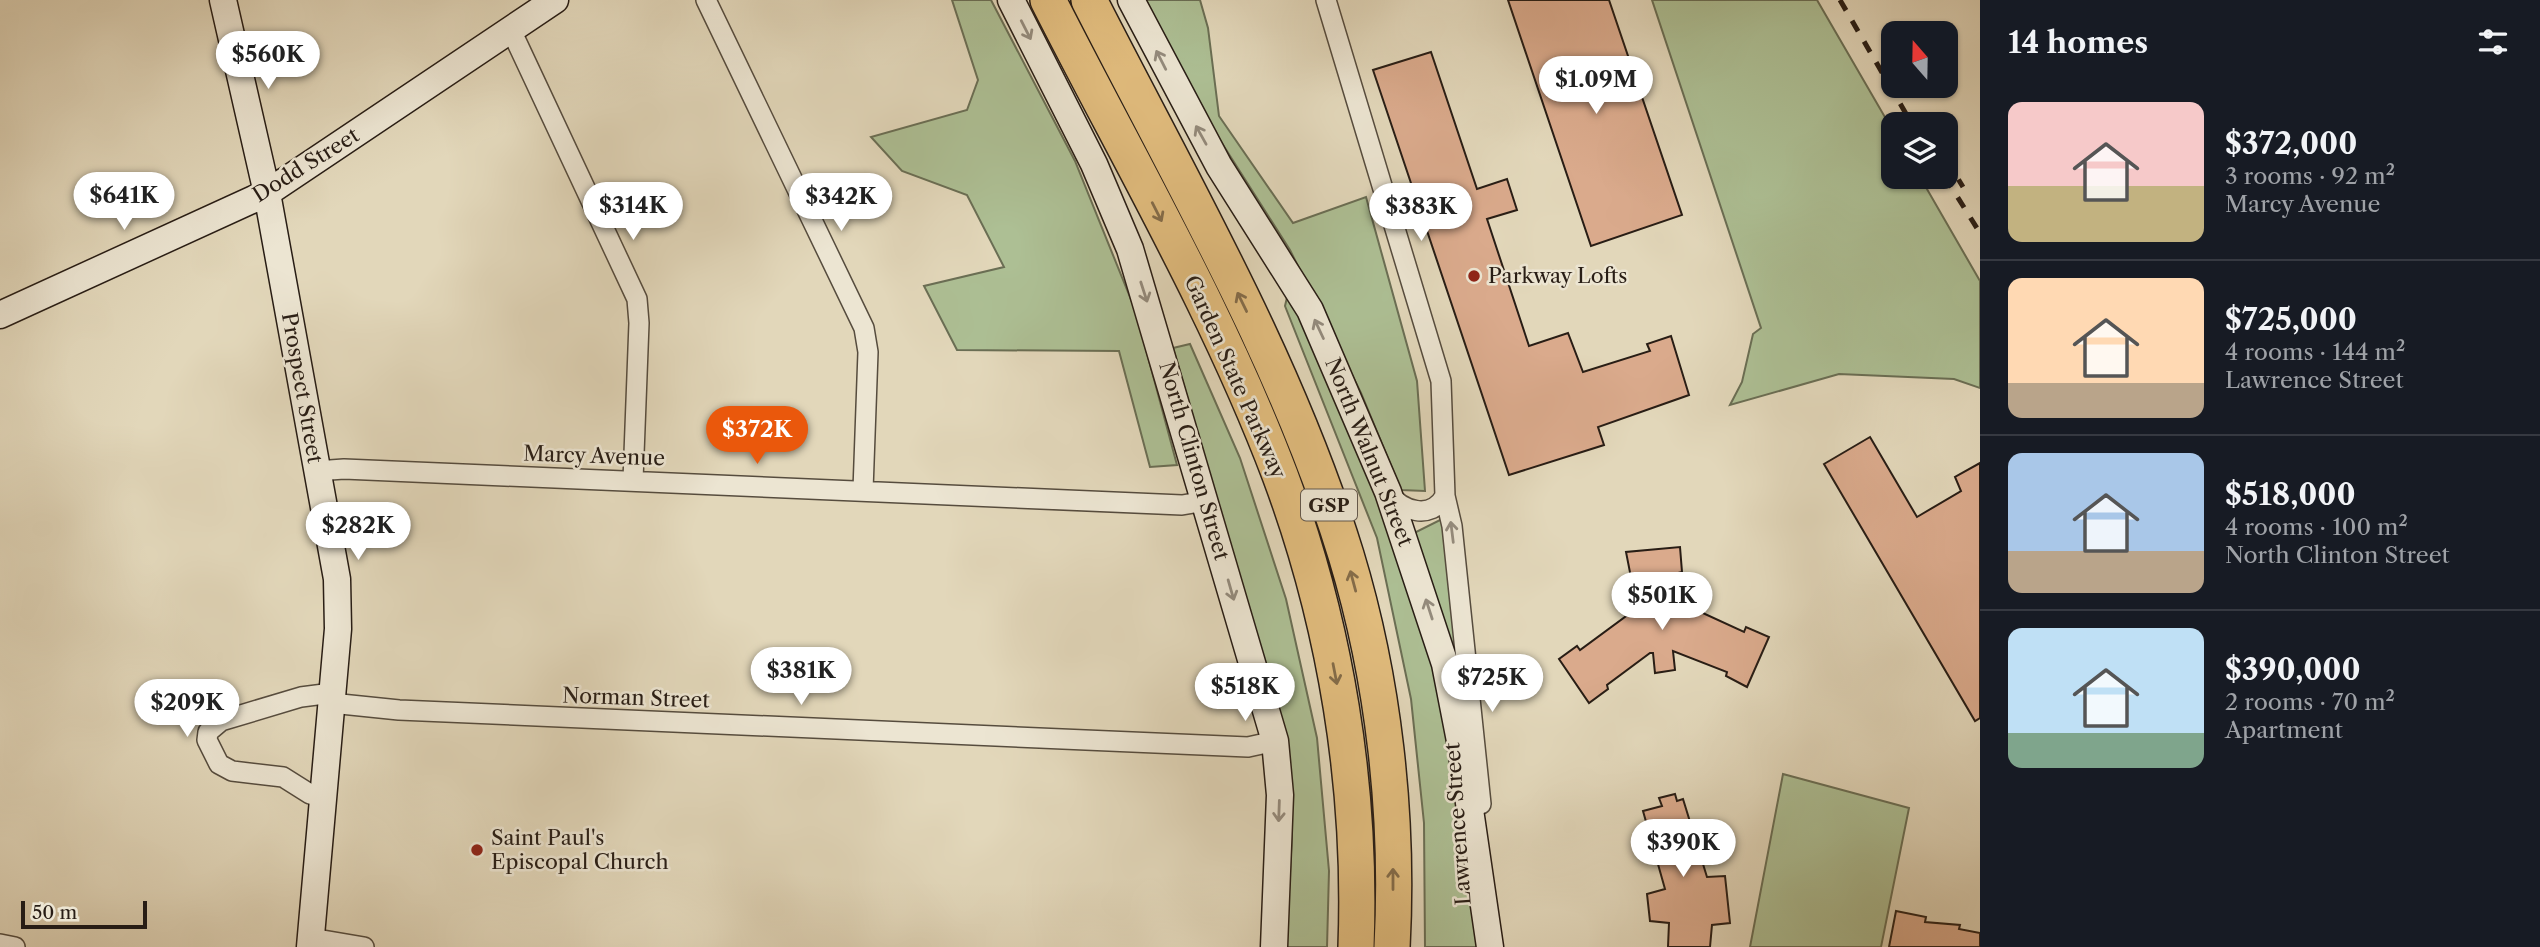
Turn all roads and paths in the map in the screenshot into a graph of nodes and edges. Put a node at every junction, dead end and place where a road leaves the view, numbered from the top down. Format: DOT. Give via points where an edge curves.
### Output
graph roads {
  1 [pos="223,0"];
  2 [pos="555,0"];
  3 [pos="706,0"];
  4 [pos="1011,0"];
  5 [pos="1048,0"];
  6 [pos="1089,0"];
  7 [pos="1131,0"];
  8 [pos="1326,0"];
  9 [pos="511,30"];
  10 [pos="1058,56"];
  11 [pos="1087,112"];
  12 [pos="267,193"];
  13 [pos="0,315"];
  14 [pos="316,471"];
  15 [pos="632,480"];
  16 [pos="863,490"];
  17 [pos="1388,492"];
  18 [pos="1445,496"];
  19 [pos="1206,501"];
  20 [pos="331,698"];
  21 [pos="1275,741"];
  22 [pos="323,796"];
  23 [pos="310,942"];
  24 [pos="0,944"];
  25 [pos="1489,944"];
  26 [pos="15,947"];
  27 [pos="364,947"];
  28 [pos="1274,947"];
  29 [pos="1356,947"];
  30 [pos="1392,947"];
  1 -- 12 [label="main road, Prospect Street"];
  2 -- 9 [label="main road, Dodd Street"];
  3 -- 16 [label="street" via="864,328 868,352"];
  4 -- 10 [label="main road, one-way"];
  5 -- 10 [label="highway, Garden State Parkway / GSP"];
  30 -- 6 [label="highway, Garden State Parkway / GSP, one-way" via="1393,851 1387,761 1371,662 1346,556 1317,470 1278,378"];
  17 -- 7 [label="main road, North Walnut Street, one-way" via="1300,293 1219,166"];
  8 -- 18 [label="street, Lawrence Street" via="1441,381"];
  9 -- 12 [label="main road, Dodd Street"];
  9 -- 15 [label="street" via="637,299"];
  10 -- 11 [label="highway, Garden State Parkway / GSP"];
  11 -- 19 [label="main road, North Clinton Street, one-way" via="1094,164 1130,249"];
  11 -- 29 [label="highway, Garden State Parkway / GSP, one-way" via="1235,371 1279,474 1308,560 1332,658 1349,771"];
  12 -- 13 [label="main road, Dodd Street"];
  12 -- 14 [label="main road, Prospect Street"];
  14 -- 15 [label="street, Marcy Avenue"];
  14 -- 20 [label="main road, Prospect Street" via="337,579 338,629"];
  15 -- 16 [label="street, Marcy Avenue"];
  16 -- 19 [label="street, Marcy Avenue" via="1182,505"];
  17 -- 18 [label="street" via="1413,510 1434,508"];
  25 -- 17 [label="main road, North Walnut Street, one-way" via="1445,664"];
  25 -- 18 [label="street, Lawrence Street, one-way" via="1478,772"];
  19 -- 21 [label="main road, North Clinton Street, one-way"];
  20 -- 21 [label="street, Norman Street" via="399,710 1248,747"];
  20 -- 22 [label="main road, Prospect Street"];
  20 -- 22 [label="street, Norman Street" via="301,697 220,721 208,732 207,740 212,757 225,768 284,777 310,794"];
  21 -- 28 [label="main road, North Clinton Street, one-way" via="1280,795"];
  22 -- 23 [label="main road, Prospect Street"];
  23 -- 27 [label="street"];
  24 -- 26 [label="street"];
}
